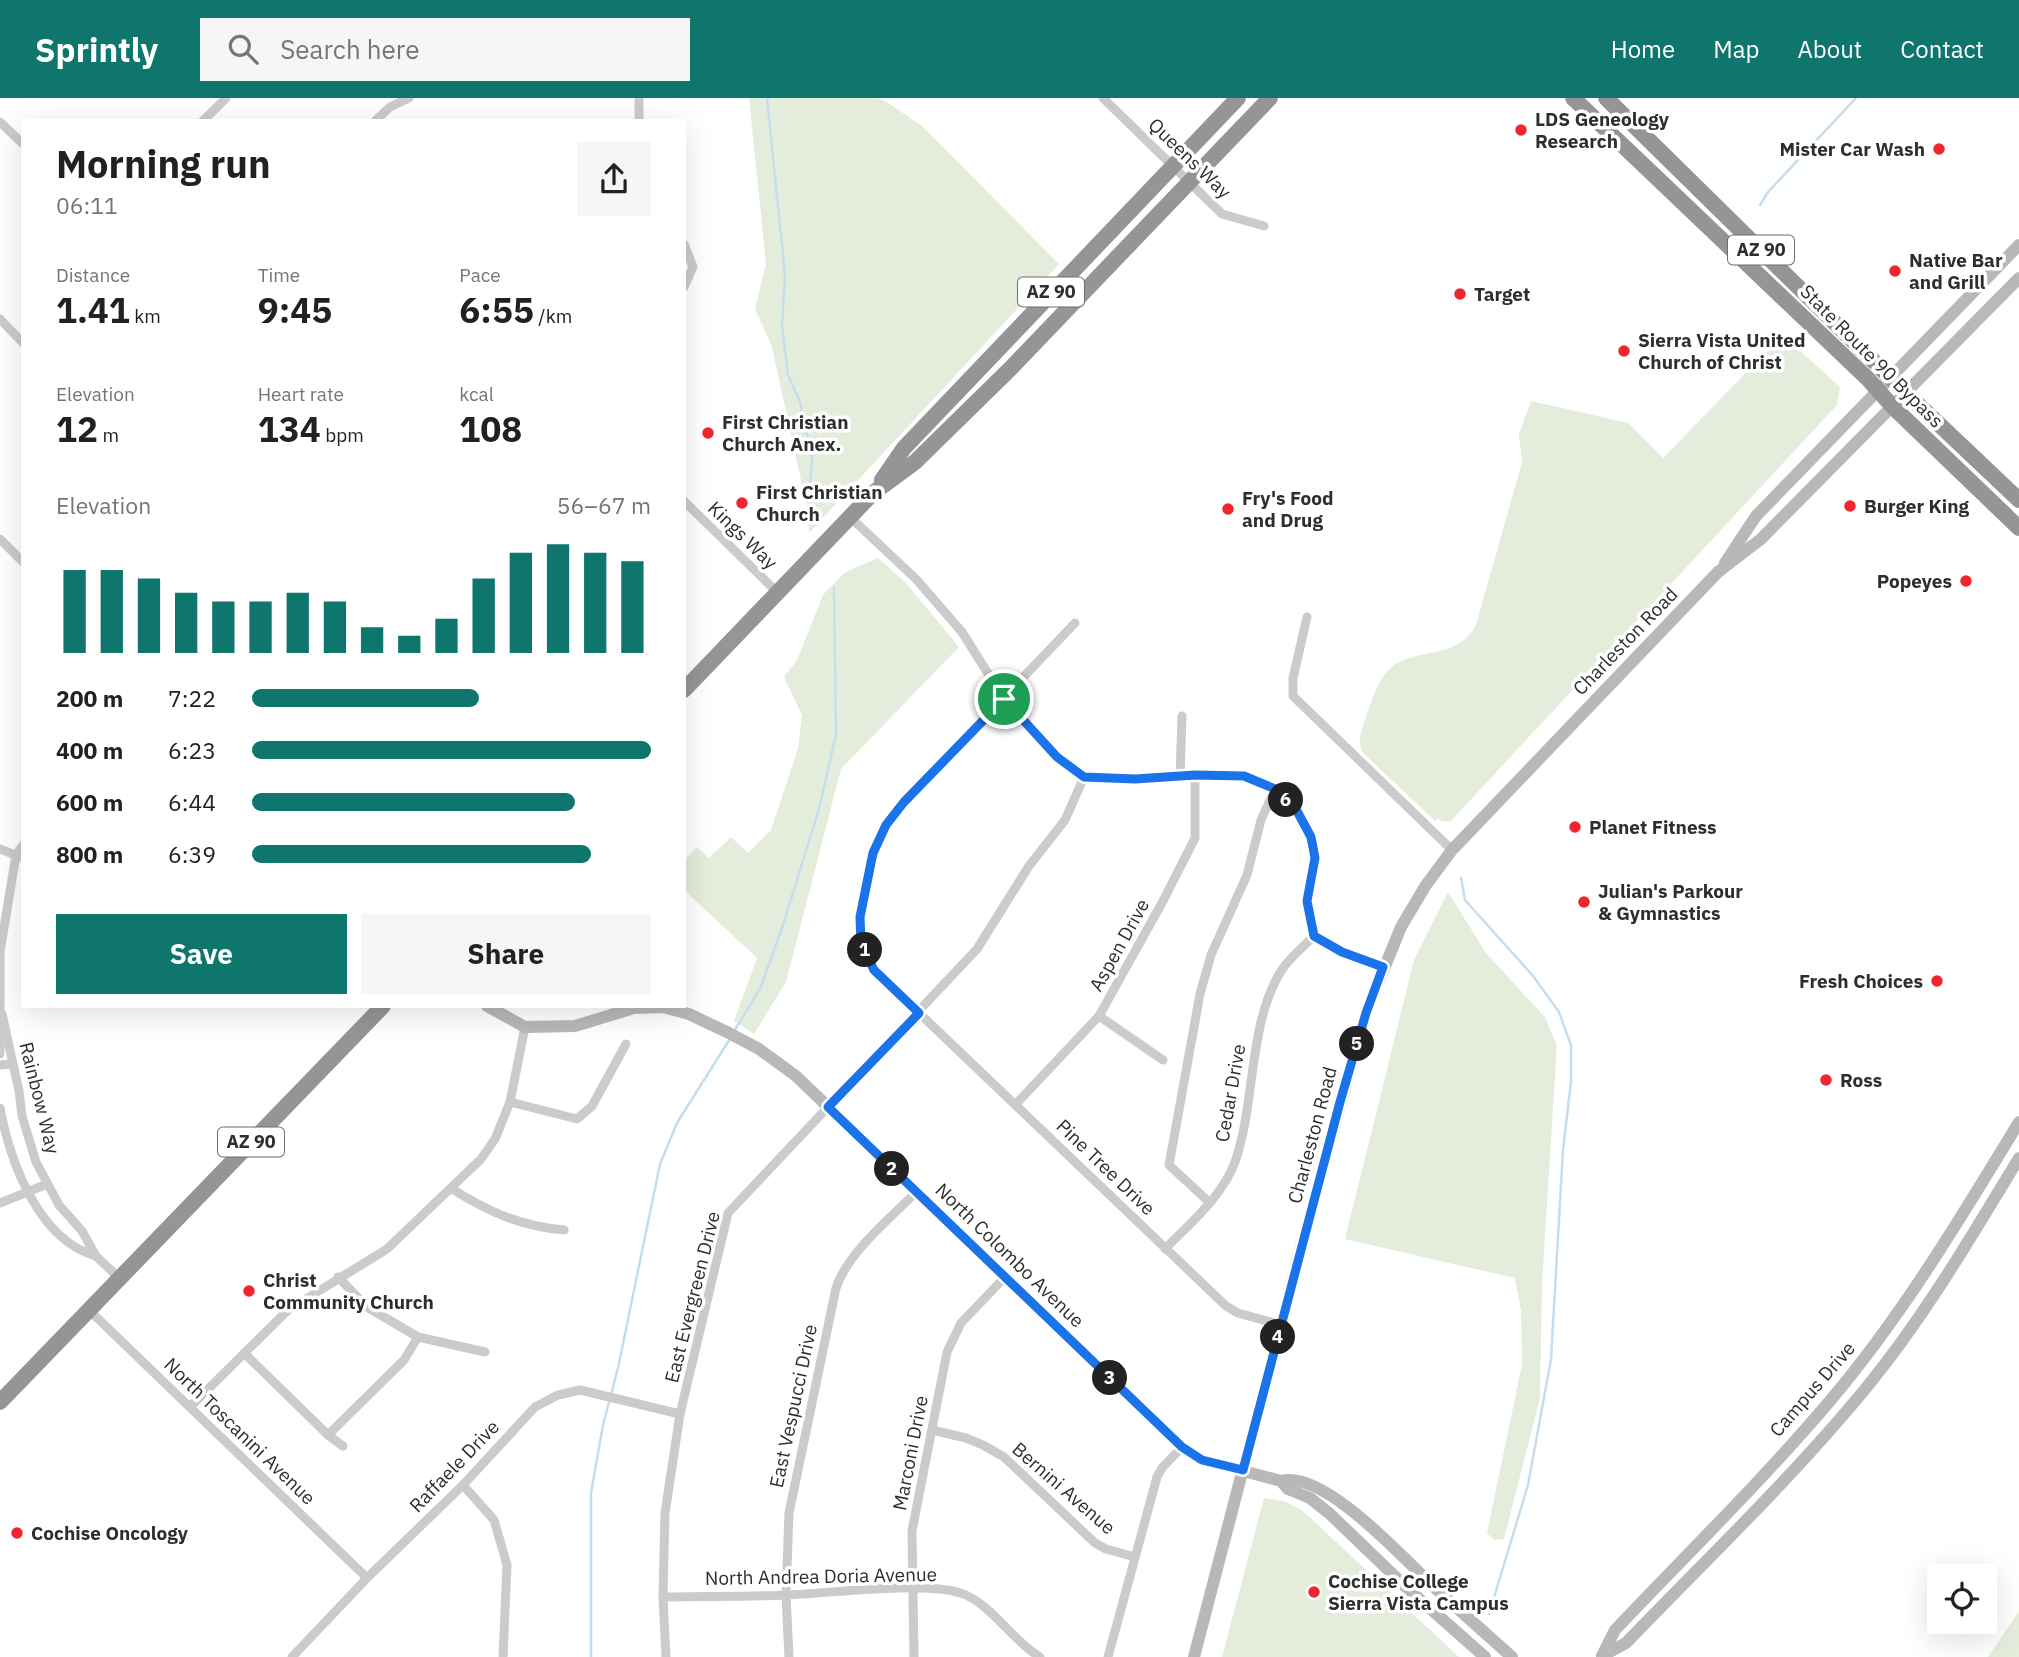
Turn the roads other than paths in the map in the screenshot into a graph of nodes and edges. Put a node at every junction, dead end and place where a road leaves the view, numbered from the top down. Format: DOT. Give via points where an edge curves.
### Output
graph roads {
  1 [pos="226,98"];
  2 [pos="409,98"];
  3 [pos="639,98"];
  4 [pos="1102,98"];
  5 [pos="1238,98"];
  6 [pos="1270,98"];
  7 [pos="1573,98"];
  8 [pos="1606,98"];
  9 [pos="205,119"];
  10 [pos="377,119"];
  11 [pos="639,119"];
  12 [pos="0,122"];
  13 [pos="21,142"];
  14 [pos="1172,165"];
  15 [pos="1190,182"];
  16 [pos="1264,226"];
  17 [pos="2019,245"];
  18 [pos="686,249"];
  19 [pos="2019,278"];
  20 [pos="686,283"];
  21 [pos="0,319"];
  22 [pos="21,341"];
  23 [pos="1890,377"];
  24 [pos="1878,389"];
  25 [pos="1906,394"];
  26 [pos="1893,407"];
  27 [pos="873,493"];
  28 [pos="2019,500"];
  29 [pos="686,504"];
  30 [pos="850,517"];
  31 [pos="2019,528"];
  32 [pos="0,539"];
  33 [pos="21,560"];
  34 [pos="1718,572"];
  35 [pos="778,593"];
  36 [pos="1307,617"];
  37 [pos="1075,623"];
  38 [pos="686,688"];
  39 [pos="1004,699"];
  40 [pos="1182,716"];
  41 [pos="1195,775"];
  42 [pos="1084,777"];
  43 [pos="1180,777"];
  44 [pos="1275,789"];
  45 [pos="0,849"];
  46 [pos="1452,850"];
  47 [pos="19,856"];
  48 [pos="1314,936"];
  49 [pos="1383,967"];
  50 [pos="381,1008"];
  51 [pos="491,1008"];
  52 [pos="634,1008"];
  53 [pos="667,1008"];
  54 [pos="919,1013"];
  55 [pos="2,1014"];
  56 [pos="1099,1016"];
  57 [pos="524,1027"];
  58 [pos="626,1044"];
  59 [pos="0,1054"];
  60 [pos="1163,1060"];
  61 [pos="13,1064"];
  62 [pos="0,1065"];
  63 [pos="510,1102"];
  64 [pos="1016,1104"];
  65 [pos="828,1107"];
  66 [pos="0,1108"];
  67 [pos="2019,1122"];
  68 [pos="2019,1158"];
  69 [pos="47,1184"];
  70 [pos="452,1189"];
  71 [pos="916,1192"];
  72 [pos="30,1193"];
  73 [pos="1209,1202"];
  74 [pos="0,1203"];
  75 [pos="564,1230"];
  76 [pos="1165,1249"];
  77 [pos="96,1256"];
  78 [pos="1005,1277"];
  79 [pos="119,1278"];
  80 [pos="338,1278"];
  81 [pos="89,1310"];
  82 [pos="1281,1325"];
  83 [pos="418,1337"];
  84 [pos="485,1352"];
  85 [pos="244,1353"];
  86 [pos="0,1402"];
  87 [pos="190,1407"];
  88 [pos="681,1414"];
  89 [pos="932,1430"];
  90 [pos="328,1434"];
  91 [pos="343,1446"];
  92 [pos="1182,1447"];
  93 [pos="1243,1470"];
  94 [pos="1281,1481"];
  95 [pos="463,1485"];
  96 [pos="1135,1557"];
  97 [pos="367,1578"];
  98 [pos="912,1588"];
  99 [pos="786,1595"];
  100 [pos="663,1597"];
  101 [pos="292,1657"];
  102 [pos="503,1657"];
  103 [pos="666,1657"];
  104 [pos="789,1657"];
  105 [pos="914,1657"];
  106 [pos="1040,1657"];
  107 [pos="1108,1657"];
  108 [pos="1194,1657"];
  109 [pos="1485,1657"];
  110 [pos="1512,1657"];
  111 [pos="1602,1657"];
  1 -- 9 [label="street"];
  2 -- 10 [label="street"];
  3 -- 11 [label="street"];
  4 -- 14 [label="street, Queens Way"];
  5 -- 14 [label="highway, AZ 90"];
  6 -- 15 [label="highway, AZ 90"];
  7 -- 24 [label="highway, State Route 90 Bypass / AZ 90"];
  8 -- 23 [label="highway, State Route 90 Bypass / AZ 90"];
  12 -- 13 [label="street"];
  14 -- 15 [label="street, Queens Way"];
  14 -- 27 [label="highway, AZ 90" via="904,448"];
  15 -- 16 [label="street, Queens Way" via="1222,214"];
  15 -- 27 [label="highway, AZ 90" via="1010,369 915,462"];
  17 -- 23 [label="street, Charleston Road"];
  18 -- 20 [label="street" via="693,267"];
  19 -- 25 [label="street, Charleston Road"];
  21 -- 22 [label="street"];
  23 -- 24 [label="street, Charleston Road"];
  23 -- 25 [label="highway, State Route 90 Bypass / AZ 90"];
  24 -- 26 [label="highway, State Route 90 Bypass / AZ 90"];
  24 -- 34 [label="street, Charleston Road" via="1756,516"];
  25 -- 26 [label="street, Charleston Road"];
  25 -- 28 [label="highway, State Route 90 Bypass / AZ 90"];
  26 -- 31 [label="highway, State Route 90 Bypass / AZ 90"];
  26 -- 34 [label="street, Charleston Road" via="1761,539"];
  27 -- 30 [label="highway, AZ 90"];
  29 -- 35 [label="street, Kings Way"];
  30 -- 35 [label="highway, AZ 90"];
  30 -- 39 [label="street" via="916,579 962,632"];
  32 -- 33 [label="street"];
  34 -- 46 [label="street, Charleston Road"];
  35 -- 38 [label="highway, AZ 90"];
  36 -- 46 [label="street" via="1293,696"];
  37 -- 39 [label="street"];
  39 -- 42 [label="street" via="1057,757"];
  39 -- 54 [label="street, Pine Tree Drive" via="904,802 873,853 860,917 861,943 874,970"];
  40 -- 43 [label="street"];
  41 -- 43 [label="street"];
  41 -- 44 [label="street" via="1244,776"];
  41 -- 56 [label="street, Aspen Drive" via="1195,838"];
  42 -- 43 [label="street"];
  42 -- 54 [label="street, East Evergreen Drive" via="1065,820 1029,866 977,949"];
  44 -- 48 [label="street" via="1297,811 1311,837 1315,858 1307,901"];
  44 -- 73 [label="street" via="1261,820 1247,875 1211,955 1169,1165"];
  45 -- 47 [label="street"];
  46 -- 49 [label="street, Charleston Road" via="1401,927"];
  47 -- 55 [label="street, Rainbow Way" via="1,952"];
  48 -- 49 [label="street"];
  48 -- 73 [label="street, Cedar Drive" via="1282,968 1272,988 1259,1028 1251,1094 1235,1162"];
  49 -- 82 [label="street, Charleston Road" via="1340,1102"];
  50 -- 79 [label="highway, AZ 90"];
  51 -- 57 [label="street"];
  52 -- 57 [label="street, North Colombo Avenue" via="575,1026"];
  53 -- 65 [label="street, North Colombo Avenue" via="689,1014 759,1049"];
  54 -- 64 [label="street, Pine Tree Drive"];
  54 -- 65 [label="street, East Evergreen Drive"];
  55 -- 59 [label="street, Rainbow Way"];
  55 -- 61 [label="street, Rainbow Way"];
  56 -- 60 [label="street"];
  56 -- 64 [label="street, Aspen Drive"];
  57 -- 63 [label="street"];
  58 -- 63 [label="street" via="592,1106 577,1119"];
  61 -- 62 [label="street"];
  61 -- 69 [label="street, Rainbow Way" via="29,1141"];
  63 -- 70 [label="street" via="495,1139"];
  64 -- 76 [label="street, Pine Tree Drive"];
  65 -- 71 [label="street, North Colombo Avenue"];
  65 -- 88 [label="street, East Evergreen Drive" via="728,1213"];
  66 -- 72 [label="street, Rainbow Way" via="13,1158"];
  67 -- 111 [label="street, Campus Drive" via="1929,1267 1870,1351 1829,1403 1615,1630"];
  68 -- 111 [label="street, Campus Drive" via="1942,1284 1867,1387 1779,1486 1626,1643"];
  69 -- 72 [label="street"];
  69 -- 77 [label="street, Rainbow Way"];
  70 -- 75 [label="street" via="510,1219"];
  70 -- 80 [label="street" via="387,1249"];
  71 -- 78 [label="street, North Colombo Avenue"];
  71 -- 99 [label="street, East Vespucci Drive" via="851,1258 836,1288 789,1513"];
  72 -- 74 [label="street"];
  72 -- 77 [label="street, Rainbow Way" via="60,1236"];
  73 -- 76 [label="street, Cedar Drive"];
  76 -- 82 [label="street, Pine Tree Drive" via="1226,1306"];
  77 -- 79 [label="street, Rainbow Way"];
  78 -- 89 [label="street, Marconi Drive" via="954,1335"];
  78 -- 92 [label="street, North Colombo Avenue"];
  79 -- 81 [label="highway, AZ 90"];
  80 -- 83 [label="street" via="367,1307"];
  80 -- 85 [label="street" via="288,1310"];
  81 -- 86 [label="highway, AZ 90"];
  81 -- 87 [label="street, North Toscanini Avenue"];
  82 -- 93 [label="street, Charleston Road"];
  83 -- 84 [label="street"];
  83 -- 90 [label="street" via="404,1360"];
  85 -- 87 [label="street"];
  85 -- 90 [label="street"];
  87 -- 97 [label="street, North Toscanini Avenue"];
  88 -- 95 [label="street, Raffaele Drive" via="580,1390 558,1395 536,1408"];
  88 -- 100 [label="street, East Evergreen Drive" via="665,1513"];
  89 -- 96 [label="street, Bernini Avenue" via="966,1438 1004,1457 1095,1543"];
  89 -- 98 [label="street, Marconi Drive" via="912,1531"];
  90 -- 91 [label="street"];
  92 -- 93 [label="street, North Colombo Avenue" via="1202,1460"];
  92 -- 96 [label="street" via="1157,1477"];
  93 -- 94 [label="street, North Colombo Avenue"];
  93 -- 108 [label="street, Charleston Road"];
  94 -- 109 [label="street, North Colombo Avenue" via="1330,1514"];
  94 -- 110 [label="street, North Colombo Avenue" via="1290,1478 1310,1485 1353,1512"];
  95 -- 97 [label="street, Raffaele Drive"];
  95 -- 102 [label="street" via="494,1520 507,1565"];
  96 -- 107 [label="street"];
  97 -- 101 [label="street, Raffaele Drive"];
  98 -- 99 [label="street, North Andrea Doria Avenue"];
  98 -- 105 [label="street, Marconi Drive"];
  98 -- 106 [label="street, North Andrea Doria Avenue" via="967,1595"];
  99 -- 100 [label="street, North Andrea Doria Avenue"];
  99 -- 104 [label="street, East Vespucci Drive"];
  100 -- 103 [label="street, East Evergreen Drive"];
}
